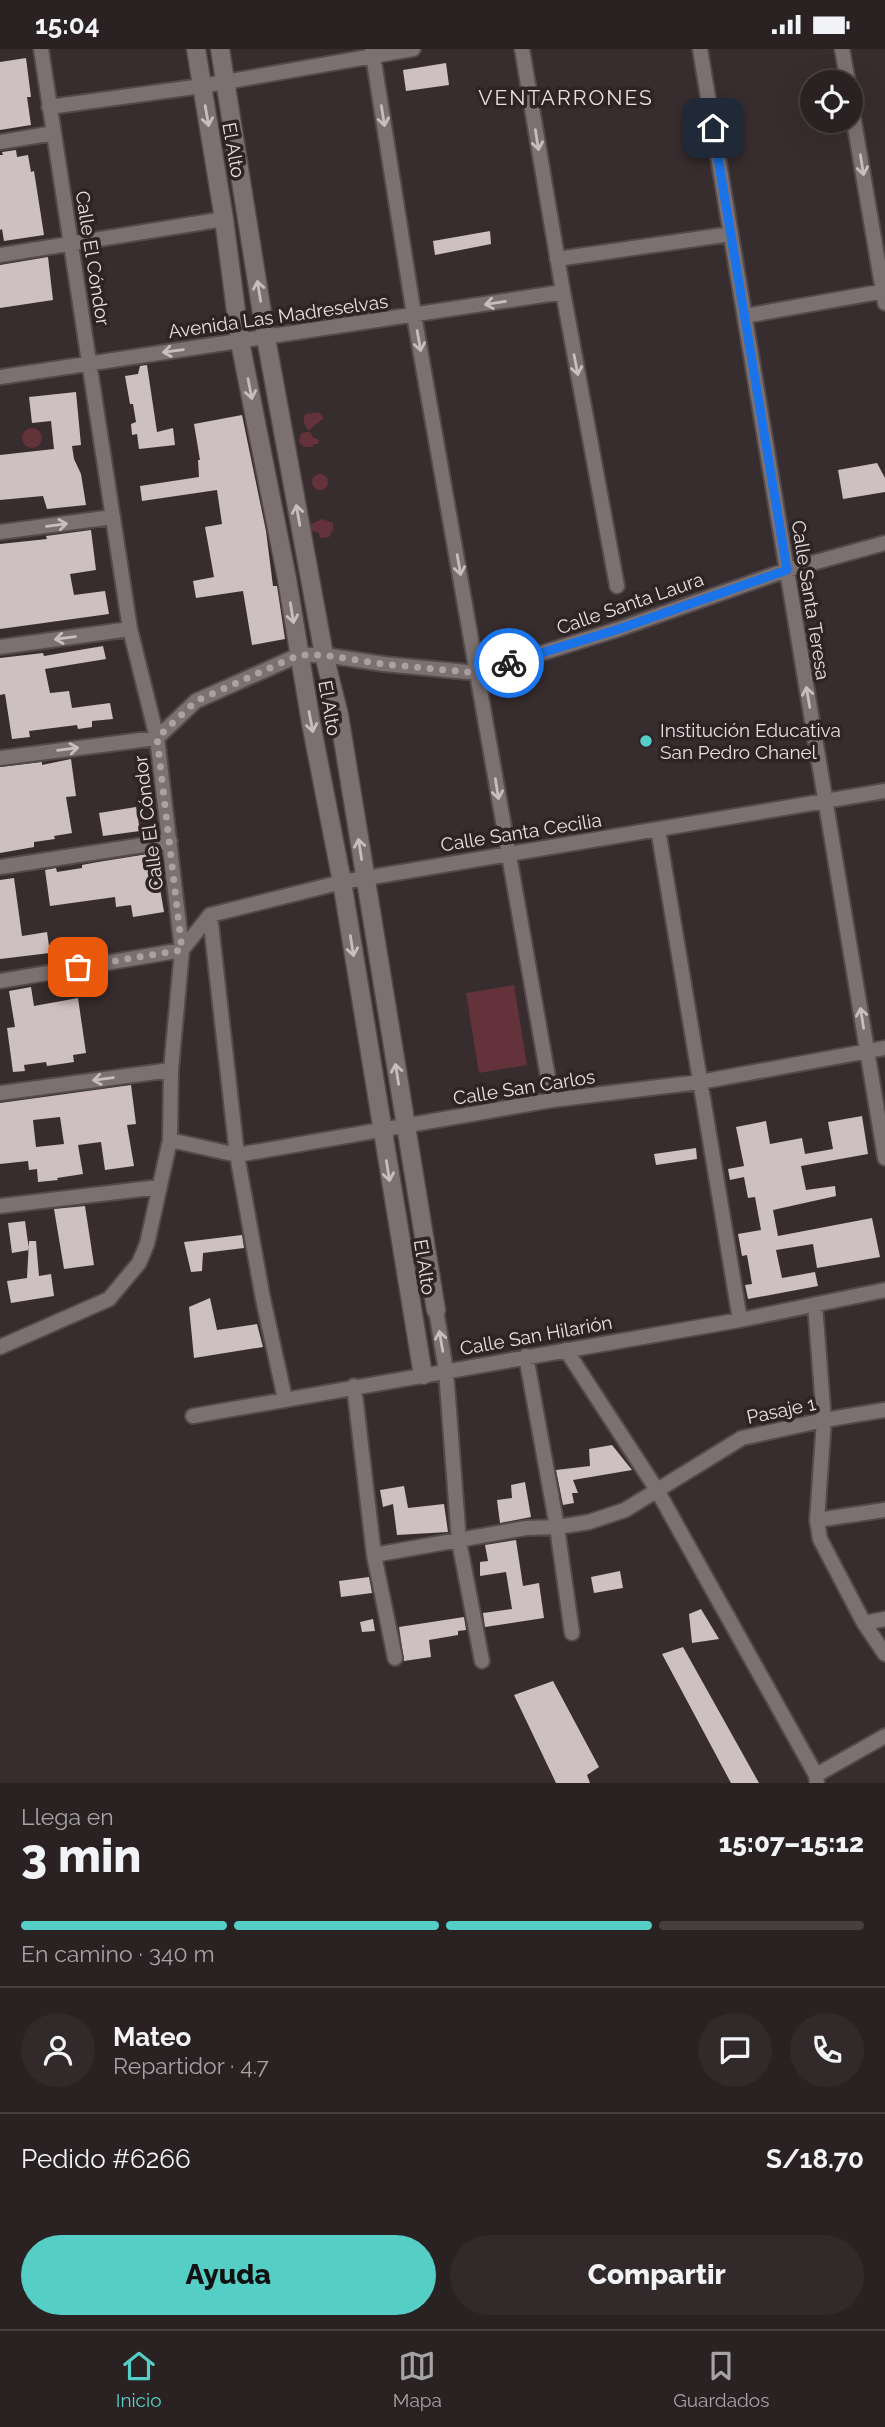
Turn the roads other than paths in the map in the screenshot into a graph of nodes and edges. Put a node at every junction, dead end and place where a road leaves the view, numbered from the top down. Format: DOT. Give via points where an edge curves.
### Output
graph roads {
  1 [pos="41,49"];
  2 [pos="195,49"];
  3 [pos="220,49"];
  4 [pos="413,49"];
  5 [pos="522,49"];
  6 [pos="700,49"];
  7 [pos="842,49"];
  8 [pos="372,52"];
  9 [pos="846,70"];
  10 [pos="226,82"];
  11 [pos="202,86"];
  12 [pos="49,107"];
  13 [pos="54,133"];
  14 [pos="856,133"];
  15 [pos="0,142"];
  16 [pos="224,219"];
  17 [pos="731,235"];
  18 [pos="71,246"];
  19 [pos="0,255"];
  20 [pos="557,259"];
  21 [pos="563,292"];
  22 [pos="884,295"];
  23 [pos="414,315"];
  24 [pos="745,316"];
  25 [pos="266,338"];
  26 [pos="240,342"];
  27 [pos="90,363"];
  28 [pos="0,377"];
  29 [pos="113,517"];
  30 [pos="0,532"];
  31 [pos="885,543"];
  32 [pos="787,570"];
  33 [pos="617,586"];
  34 [pos="130,629"];
  35 [pos="0,647"];
  36 [pos="299,655"];
  37 [pos="324,655"];
  38 [pos="478,673"];
  39 [pos="157,738"];
  40 [pos="0,758"];
  41 [pos="885,791"];
  42 [pos="825,801"];
  43 [pos="658,829"];
  44 [pos="170,841"];
  45 [pos="507,854"];
  46 [pos="0,867"];
  47 [pos="365,878"];
  48 [pos="342,882"];
  49 [pos="210,915"];
  50 [pos="182,950"];
  51 [pos="0,981"];
  52 [pos="885,1048"];
  53 [pos="867,1052"];
  54 [pos="171,1070"];
  55 [pos="700,1081"];
  56 [pos="0,1093"];
  57 [pos="552,1100"];
  58 [pos="406,1126"];
  59 [pos="382,1130"];
  60 [pos="170,1140"];
  61 [pos="237,1155"];
  62 [pos="885,1158"];
  63 [pos="159,1187"];
  64 [pos="0,1206"];
  65 [pos="885,1290"];
  66 [pos="815,1305"];
  67 [pos="436,1310"];
  68 [pos="740,1319"];
  69 [pos="0,1347"];
  70 [pos="566,1350"];
  71 [pos="526,1356"];
  72 [pos="446,1371"];
  73 [pos="423,1375"];
  74 [pos="355,1386"];
  75 [pos="285,1399"];
  76 [pos="885,1410"];
  77 [pos="193,1416"];
  78 [pos="824,1420"];
  79 [pos="657,1490"];
  80 [pos="885,1510"];
  81 [pos="817,1520"];
  82 [pos="557,1527"];
  83 [pos="459,1541"];
  84 [pos="374,1555"];
  85 [pos="885,1619"];
  86 [pos="864,1623"];
  87 [pos="572,1633"];
  88 [pos="885,1654"];
  89 [pos="394,1658"];
  90 [pos="482,1661"];
  91 [pos="885,1736"];
  92 [pos="817,1779"];
  1 -- 12 [label="street, Calle El Cóndor"];
  2 -- 11 [label="street, El Alto"];
  3 -- 10 [label="street, El Alto"];
  4 -- 8 [label="street"];
  5 -- 20 [label="street, one-way"];
  6 -- 17 [label="street, Calle Santa Teresa"];
  7 -- 9 [label="street"];
  8 -- 10 [label="street"];
  8 -- 23 [label="street, one-way"];
  10 -- 11 [label="street"];
  25 -- 10 [label="street, El Alto, one-way"];
  11 -- 12 [label="street"];
  11 -- 16 [label="street, El Alto, one-way"];
  12 -- 13 [label="street, Calle El Cóndor"];
  13 -- 15 [label="street"];
  13 -- 18 [label="street, Calle El Cóndor"];
  14 -- 22 [label="street, one-way"];
  16 -- 18 [label="street"];
  16 -- 26 [label="street, El Alto"];
  17 -- 20 [label="street"];
  17 -- 24 [label="street, Calle Santa Teresa"];
  18 -- 19 [label="street"];
  18 -- 27 [label="street, Calle El Cóndor"];
  20 -- 21 [label="street"];
  21 -- 23 [label="street, Avenida Las Madreselvas, one-way"];
  21 -- 33 [label="street, one-way"];
  22 -- 24 [label="street"];
  23 -- 25 [label="street, Avenida Las Madreselvas"];
  23 -- 38 [label="street, one-way"];
  24 -- 32 [label="street, Calle Santa Teresa"];
  25 -- 26 [label="street, Avenida Las Madreselvas"];
  37 -- 25 [label="street, El Alto, one-way"];
  26 -- 27 [label="street, Avenida Las Madreselvas, one-way"];
  26 -- 36 [label="street, El Alto, one-way"];
  27 -- 28 [label="street, Avenida Las Madreselvas"];
  27 -- 29 [label="street, Calle El Cóndor"];
  30 -- 29 [label="street, one-way"];
  29 -- 34 [label="street, Calle El Cóndor"];
  31 -- 32 [label="street, Calle Santa Laura"];
  32 -- 38 [label="street, Calle Santa Laura"];
  42 -- 32 [label="street, Calle Santa Teresa, one-way"];
  34 -- 35 [label="street, one-way"];
  34 -- 39 [label="street, Calle El Cóndor"];
  36 -- 37 [label="street, Calle Santa Laura"];
  36 -- 39 [label="street, Calle Santa Laura" via="196,701"];
  36 -- 48 [label="street, El Alto, one-way"];
  37 -- 38 [label="street, Calle Santa Laura"];
  47 -- 37 [label="street, El Alto, one-way" via="339,715"];
  38 -- 45 [label="street, one-way"];
  40 -- 39 [label="street, one-way"];
  39 -- 44 [label="street, Calle El Cóndor"];
  41 -- 42 [label="street, Calle Santa Cecilia"];
  42 -- 43 [label="street, Calle Santa Cecilia"];
  53 -- 42 [label="street, Calle Santa Teresa, one-way"];
  43 -- 45 [label="street, Calle Santa Cecilia"];
  43 -- 55 [label="street"];
  44 -- 46 [label="street"];
  44 -- 50 [label="street, Calle El Cóndor"];
  45 -- 47 [label="street, Calle Santa Cecilia"];
  45 -- 57 [label="street"];
  47 -- 48 [label="street, Calle Santa Cecilia"];
  58 -- 47 [label="street, El Alto, one-way"];
  48 -- 49 [label="street, Calle Santa Cecilia"];
  48 -- 59 [label="street, El Alto, one-way"];
  49 -- 50 [label="street"];
  49 -- 61 [label="street"];
  50 -- 51 [label="street"];
  50 -- 54 [label="street, Calle El Cóndor"];
  52 -- 53 [label="street, Calle San Carlos"];
  53 -- 55 [label="street, Calle San Carlos"];
  53 -- 62 [label="street, Calle Santa Teresa"];
  54 -- 56 [label="street, one-way"];
  54 -- 60 [label="street, Calle El Cóndor"];
  55 -- 57 [label="street, Calle San Carlos"];
  55 -- 68 [label="street"];
  57 -- 58 [label="street, Calle San Carlos"];
  58 -- 59 [label="street, Calle San Carlos"];
  58 -- 67 [label="street, El Alto"];
  59 -- 61 [label="street, Calle San Carlos"];
  59 -- 73 [label="street, El Alto, one-way"];
  60 -- 61 [label="street, Calle San Carlos"];
  60 -- 63 [label="street, Calle El Cóndor"];
  61 -- 75 [label="street"];
  63 -- 64 [label="street"];
  63 -- 69 [label="street, Calle El Cóndor" via="139,1263 109,1299"];
  65 -- 66 [label="street, Calle San Hilarión"];
  66 -- 68 [label="street, Calle San Hilarión"];
  66 -- 78 [label="street"];
  72 -- 67 [label="street, El Alto, one-way"];
  68 -- 70 [label="street, Calle San Hilarión"];
  70 -- 71 [label="street, Calle San Hilarión"];
  70 -- 79 [label="street"];
  71 -- 72 [label="street, Calle San Hilarión"];
  71 -- 82 [label="street"];
  72 -- 73 [label="street, Calle San Hilarión"];
  72 -- 83 [label="street, El Alto"];
  73 -- 74 [label="street, Calle San Hilarión"];
  74 -- 75 [label="street, Calle San Hilarión"];
  74 -- 84 [label="street"];
  75 -- 77 [label="street, Calle San Hilarión"];
  76 -- 78 [label="street, Pasaje 1"];
  78 -- 79 [label="street, Pasaje 1" via="742,1438"];
  78 -- 81 [label="street"];
  79 -- 82 [label="street, Pasaje 1" via="625,1510"];
  79 -- 92 [label="street"];
  80 -- 81 [label="street"];
  81 -- 86 [label="street" via="820,1539"];
  82 -- 83 [label="street, Pasaje 1"];
  82 -- 87 [label="street"];
  83 -- 84 [label="street, Pasaje 1"];
  83 -- 90 [label="street, El Alto"];
  84 -- 89 [label="street"];
  85 -- 86 [label="street"];
  86 -- 88 [label="street"];
  91 -- 92 [label="street"];
}
